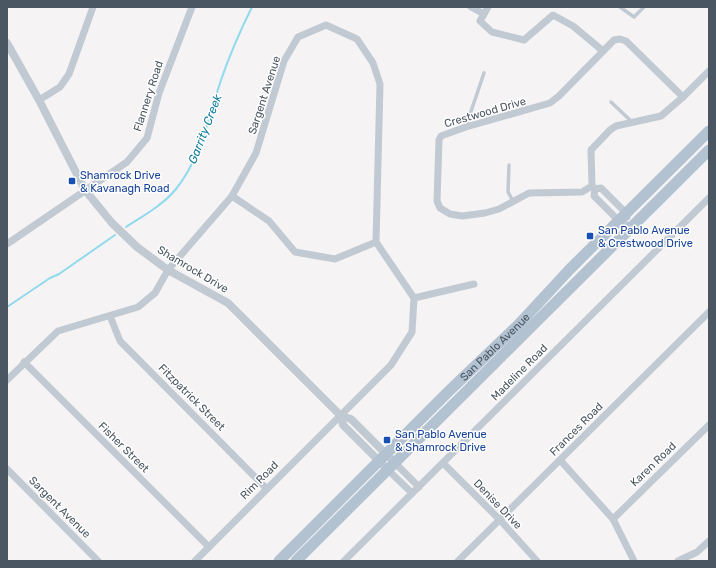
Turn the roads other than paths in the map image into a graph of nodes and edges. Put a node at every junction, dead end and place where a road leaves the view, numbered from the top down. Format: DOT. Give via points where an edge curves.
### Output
graph roads {
  1 [pos="93,7"];
  2 [pos="192,7"];
  3 [pos="471,7"];
  4 [pos="488,7"];
  5 [pos="620,7"];
  6 [pos="644,7"];
  7 [pos="484,14"];
  8 [pos="7,43"];
  9 [pos="603,52"];
  10 [pos="709,71"];
  11 [pos="484,73"];
  12 [pos="683,97"];
  13 [pos="39,100"];
  14 [pos="611,102"];
  15 [pos="633,123"];
  16 [pos="466,127"];
  17 [pos="709,131"];
  18 [pos="709,150"];
  19 [pos="510,165"];
  20 [pos="593,187"];
  21 [pos="85,190"];
  22 [pos="232,196"];
  23 [pos="709,198"];
  24 [pos="513,201"];
  25 [pos="622,217"];
  26 [pos="631,227"];
  27 [pos="376,242"];
  28 [pos="7,244"];
  29 [pos="168,270"];
  30 [pos="474,284"];
  31 [pos="414,298"];
  32 [pos="709,312"];
  33 [pos="110,316"];
  34 [pos="24,362"];
  35 [pos="7,380"];
  36 [pos="340,416"];
  37 [pos="709,425"];
  38 [pos="382,457"];
  39 [pos="560,460"];
  40 [pos="443,463"];
  41 [pos="392,467"];
  42 [pos="7,469"];
  43 [pos="419,487"];
  44 [pos="266,488"];
  45 [pos="412,493"];
  46 [pos="613,519"];
  47 [pos="500,520"];
  48 [pos="709,541"];
  49 [pos="209,548"];
  50 [pos="98,561"];
  51 [pos="195,561"];
  52 [pos="279,561"];
  53 [pos="296,561"];
  54 [pos="344,561"];
  55 [pos="458,561"];
  56 [pos="537,561"];
  57 [pos="634,561"];
  58 [pos="678,561"];
  1 -- 13 [label="street" via="69,74 60,87"];
  2 -- 21 [label="street, Flannery Road" via="159,93 146,138 127,162"];
  3 -- 7 [label="street"];
  4 -- 7 [label="street"];
  5 -- 6 [label="lane" via="634,17"];
  7 -- 9 [label="street" via="480,21 492,32 524,40 552,15 574,26"];
  8 -- 13 [label="street, Shamrock Drive"];
  9 -- 12 [label="street, Crestwood Drive" via="614,40 623,39"];
  9 -- 16 [label="street, Crestwood Drive" via="550,103"];
  10 -- 12 [label="street"];
  11 -- 16 [label="lane"];
  12 -- 15 [label="street" via="664,114"];
  13 -- 21 [label="street, Shamrock Drive"];
  14 -- 15 [label="lane"];
  15 -- 20 [label="street" via="613,128 593,148"];
  16 -- 24 [label="street, Crestwood Drive" via="439,138 438,205 450,214 462,216 492,212"];
  17 -- 25 [label="main road, San Pablo Avenue"];
  18 -- 26 [label="main road, San Pablo Avenue"];
  19 -- 24 [label="lane" via="508,192"];
  20 -- 24 [label="street, Crestwood Drive" via="582,192 529,193"];
  20 -- 25 [label="street" via="601,188"];
  20 -- 25 [label="street" via="594,196"];
  21 -- 28 [label="street, Flannery Road"];
  21 -- 29 [label="street, Shamrock Drive" via="112,223"];
  22 -- 27 [label="street" via="269,221 295,252 336,259"];
  22 -- 27 [label="street, Sargent Avenue" via="256,153 284,61 298,37 326,25 357,39 373,63 380,84"];
  22 -- 29 [label="street, Sargent Avenue"];
  23 -- 40 [label="street, Madeline Road"];
  25 -- 26 [label="street"];
  25 -- 38 [label="main road, San Pablo Avenue" via="520,323"];
  26 -- 41 [label="main road, San Pablo Avenue"];
  27 -- 31 [label="street"];
  29 -- 33 [label="street, Sargent Avenue" via="155,293 138,306"];
  29 -- 36 [label="street, Shamrock Drive" via="228,303"];
  30 -- 31 [label="street"];
  31 -- 36 [label="street" via="412,332 391,365"];
  32 -- 39 [label="street, Frances Road"];
  33 -- 34 [label="street, Sargent Avenue" via="58,330"];
  33 -- 44 [label="street, Fitzpatrick Street" via="120,341"];
  34 -- 35 [label="street, Sargent Avenue"];
  34 -- 49 [label="street, Fisher Street"];
  36 -- 38 [label="street, Shamrock Drive" via="343,425"];
  36 -- 44 [label="street, Rim Road"];
  37 -- 46 [label="street, Karen Road"];
  38 -- 41 [label="street, Shamrock Drive"];
  38 -- 52 [label="main road, San Pablo Avenue"];
  39 -- 46 [label="street"];
  39 -- 47 [label="street, Frances Road"];
  40 -- 43 [label="street, Madeline Road"];
  40 -- 47 [label="street, Denise Drive"];
  41 -- 43 [label="street, Shamrock Drive"];
  41 -- 45 [label="street, Shamrock Drive"];
  41 -- 53 [label="main road, San Pablo Avenue"];
  42 -- 50 [label="street, Sargent Avenue"];
  43 -- 45 [label="street, Madeline Road"];
  44 -- 49 [label="street, Rim Road"];
  45 -- 54 [label="street, Madeline Road"];
  46 -- 57 [label="street"];
  47 -- 55 [label="street, Frances Road"];
  47 -- 56 [label="street, Denise Drive"];
  48 -- 58 [label="street" via="697,552"];
  49 -- 51 [label="street, Rim Road"];
}
